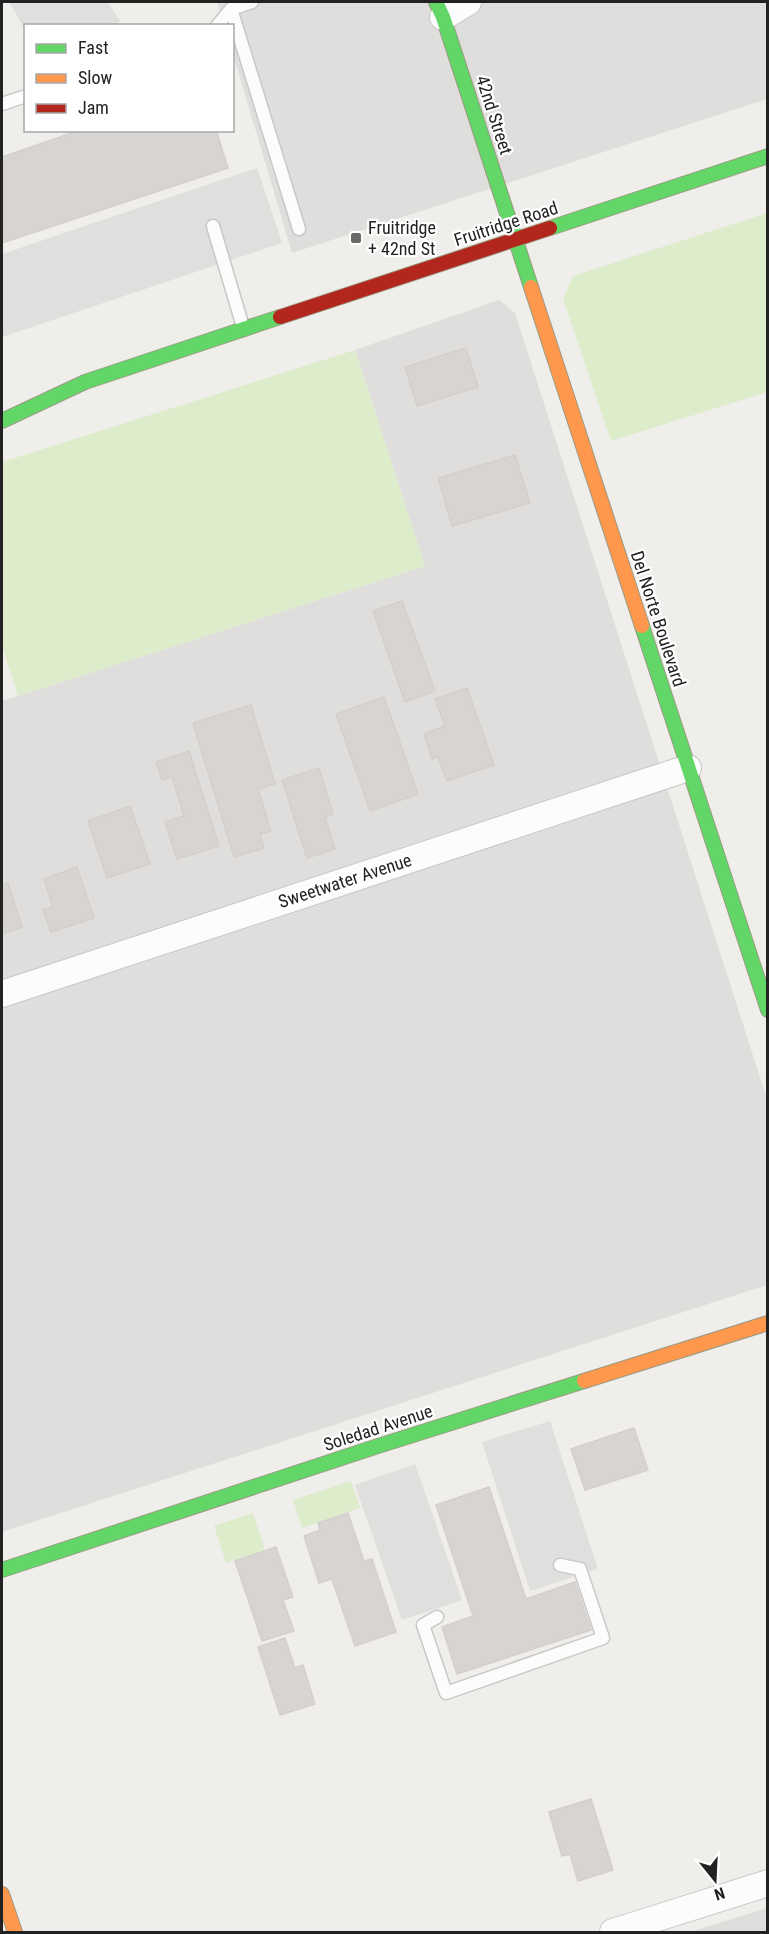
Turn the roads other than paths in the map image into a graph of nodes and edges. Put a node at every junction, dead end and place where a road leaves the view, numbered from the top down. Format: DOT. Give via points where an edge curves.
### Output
graph roads {
  1 [pos="252,2"];
  2 [pos="468,2"];
  3 [pos="231,9"];
  4 [pos="440,9"];
  5 [pos="220,24"];
  6 [pos="24,97"];
  7 [pos="2,104"];
  8 [pos="768,156"];
  9 [pos="213,226"];
  10 [pos="299,229"];
  11 [pos="515,240"];
  12 [pos="244,328"];
  13 [pos="86,382"];
  14 [pos="33,392"];
  15 [pos="2,421"];
  16 [pos="688,768"];
  17 [pos="2,994"];
  18 [pos="768,1010"];
  19 [pos="768,1323"];
  20 [pos="560,1564"];
  21 [pos="2,1570"];
  22 [pos="437,1617"];
  23 [pos="768,1883"];
  24 [pos="2,1894"];
  25 [pos="15,1932"];
  26 [pos="613,1932"];
  1 -- 3 [label="lane"];
  2 -- 4 [label="street"];
  3 -- 5 [label="lane"];
  3 -- 10 [label="lane"];
  4 -- 11 [label="street, 42nd Street"];
  6 -- 7 [label="lane"];
  8 -- 11 [label="street, Fruitridge Road"];
  9 -- 12 [label="lane"];
  11 -- 12 [label="street, Fruitridge Road"];
  11 -- 16 [label="street, Del Norte Boulevard"];
  12 -- 13 [label="street, Fruitridge Road"];
  13 -- 14 [label="street, Fruitridge Road"];
  13 -- 15 [label="street, Fruitridge Road"];
  16 -- 17 [label="street, Sweetwater Avenue"];
  16 -- 18 [label="street, Del Norte Boulevard"];
  19 -- 21 [label="street, Soledad Avenue"];
  20 -- 22 [label="lane" via="580,1569 603,1638 446,1693 423,1625"];
  23 -- 26 [label="street"];
  24 -- 25 [label="street"];
}
